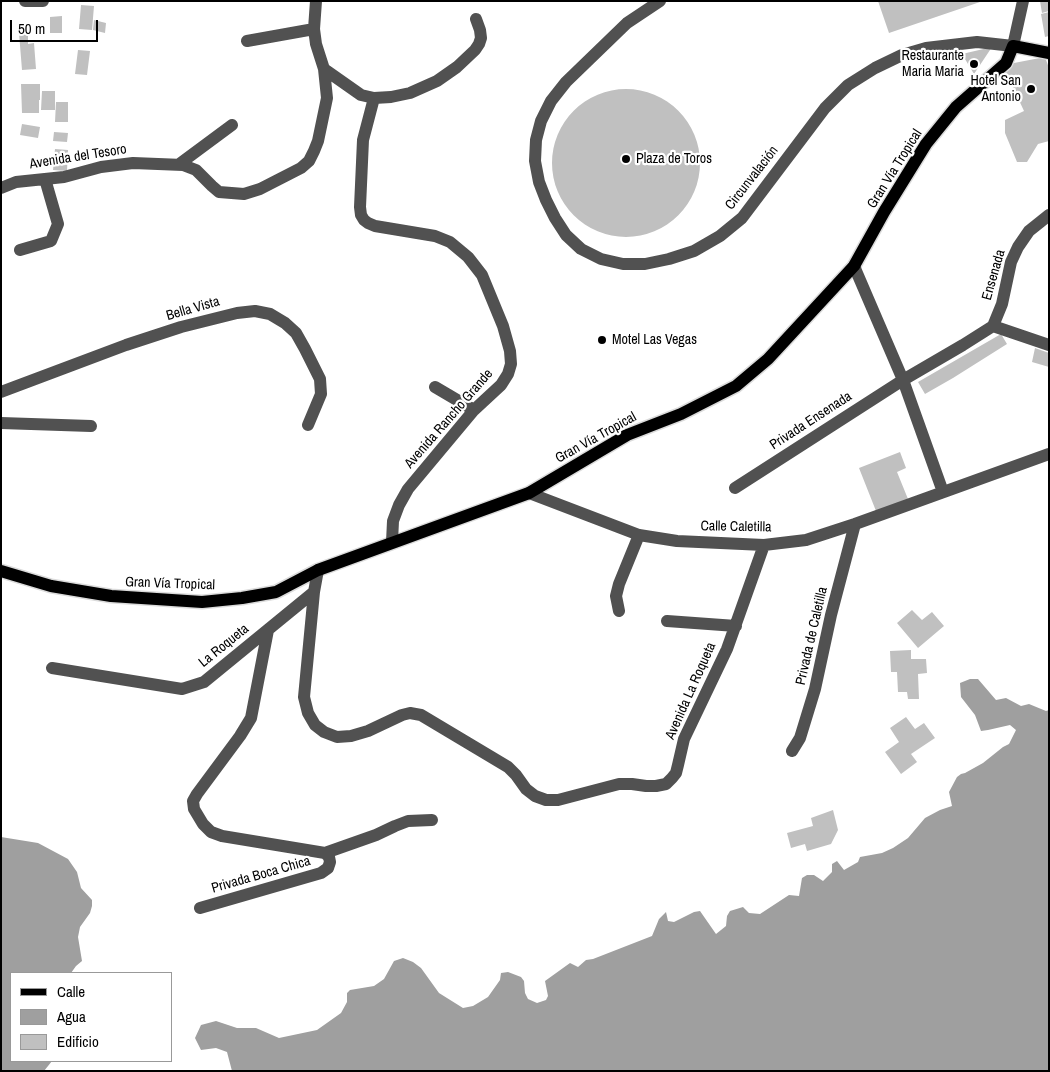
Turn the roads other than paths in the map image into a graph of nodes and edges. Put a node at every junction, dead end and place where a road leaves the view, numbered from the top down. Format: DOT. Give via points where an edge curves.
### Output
graph roads {
  1 [pos="26,1"];
  2 [pos="43,1"];
  3 [pos="316,1"];
  4 [pos="660,1"];
  5 [pos="1024,1"];
  6 [pos="476,19"];
  7 [pos="314,29"];
  8 [pos="247,42"];
  9 [pos="1013,46"];
  10 [pos="1049,47"];
  11 [pos="1049,53"];
  12 [pos="324,69"];
  13 [pos="374,98"];
  14 [pos="232,124"];
  15 [pos="178,165"];
  16 [pos="45,179"];
  17 [pos="1,188"];
  18 [pos="1049,215"];
  19 [pos="20,250"];
  20 [pos="854,266"];
  21 [pos="993,326"];
  22 [pos="1049,345"];
  23 [pos="903,380"];
  24 [pos="435,387"];
  25 [pos="1,392"];
  26 [pos="474,410"];
  27 [pos="1,423"];
  28 [pos="308,425"];
  29 [pos="91,426"];
  30 [pos="1049,454"];
  31 [pos="735,488"];
  32 [pos="942,492"];
  33 [pos="529,493"];
  34 [pos="855,524"];
  35 [pos="639,535"];
  36 [pos="392,542"];
  37 [pos="764,544"];
  38 [pos="318,570"];
  39 [pos="1,571"];
  40 [pos="314,592"];
  41 [pos="619,612"];
  42 [pos="667,621"];
  43 [pos="736,626"];
  44 [pos="268,630"];
  45 [pos="52,668"];
  46 [pos="792,751"];
  47 [pos="432,820"];
  48 [pos="325,853"];
  49 [pos="200,908"];
  1 -- 2 [label="street"];
  3 -- 7 [label="street, Avenida del Tesoro"];
  4 -- 9 [label="street, Circunvalación" via="627,23 566,82 540,121 536,140 539,182 566,235 581,249 601,259 623,264 669,259 720,236 742,218 826,108 848,85 875,68 926,48 977,42"];
  5 -- 9 [label="street, Gran Vía Tropical"];
  6 -- 13 [label="street" via="481,38 479,44 457,67 437,81 410,93"];
  7 -- 8 [label="street"];
  7 -- 12 [label="street, Avenida del Tesoro"];
  9 -- 10 [label="main road"];
  9 -- 11 [label="main road"];
  9 -- 20 [label="main road, Gran Vía Tropical" via="1006,63 956,107 926,144"];
  12 -- 13 [label="street" via="361,95"];
  12 -- 15 [label="street, Avenida del Tesoro" via="327,98 318,141 309,161 301,168 244,194 219,192 196,170"];
  13 -- 26 [label="street, Avenida Rancho Grande" via="363,140 361,214 375,226 435,236 450,242 482,275 503,326 510,351 508,374"];
  14 -- 15 [label="street"];
  15 -- 16 [label="street, Avenida del Tesoro" via="101,167 76,175"];
  16 -- 17 [label="street, Avenida del Tesoro" via="16,182"];
  16 -- 19 [label="street" via="58,224 51,241"];
  18 -- 21 [label="street, Ensenada" via="1029,232 1018,247"];
  20 -- 23 [label="street"];
  20 -- 33 [label="main road, Gran Vía Tropical" via="768,359 736,386 681,414 627,435"];
  21 -- 22 [label="street"];
  21 -- 23 [label="street"];
  23 -- 31 [label="street, Privada Ensenada"];
  23 -- 32 [label="street"];
  24 -- 26 [label="street"];
  25 -- 28 [label="street, Bella Vista" via="181,327 255,311 270,314 296,333 320,379 321,394"];
  26 -- 36 [label="street, Avenida Rancho Grande" via="408,490 393,521"];
  27 -- 29 [label="street"];
  30 -- 32 [label="street, Calle Caletilla"];
  32 -- 34 [label="street, Calle Caletilla"];
  33 -- 35 [label="street, Calle Caletilla"];
  33 -- 36 [label="main road, Gran Vía Tropical"];
  34 -- 37 [label="street, Calle Caletilla" via="806,540"];
  34 -- 46 [label="street, Privada de Caletilla" via="815,689 800,738"];
  35 -- 37 [label="street, Calle Caletilla" via="677,541"];
  35 -- 41 [label="street" via="619,584 616,596"];
  36 -- 38 [label="main road, Gran Vía Tropical"];
  37 -- 43 [label="street, Avenida La Roqueta"];
  38 -- 39 [label="main road, Gran Vía Tropical" via="276,592 202,602 111,596 51,586"];
  38 -- 40 [label="street, Avenida La Roqueta"];
  40 -- 43 [label="street, Avenida La Roqueta" via="304,697 314,725 337,737 352,736 402,715 422,715 508,766 526,789 546,800 558,800 619,784 666,784 676,773 684,739"];
  40 -- 44 [label="street, La Roqueta"];
  42 -- 43 [label="street"];
  44 -- 45 [label="street, La Roqueta" via="204,682 182,689"];
  44 -- 48 [label="street, Privada Boca Chica" via="251,718 197,794 193,801 194,809 211,832 222,836"];
  47 -- 48 [label="street" via="408,821"];
  48 -- 49 [label="street, Privada Boca Chica" via="330,862 321,873"];
}
